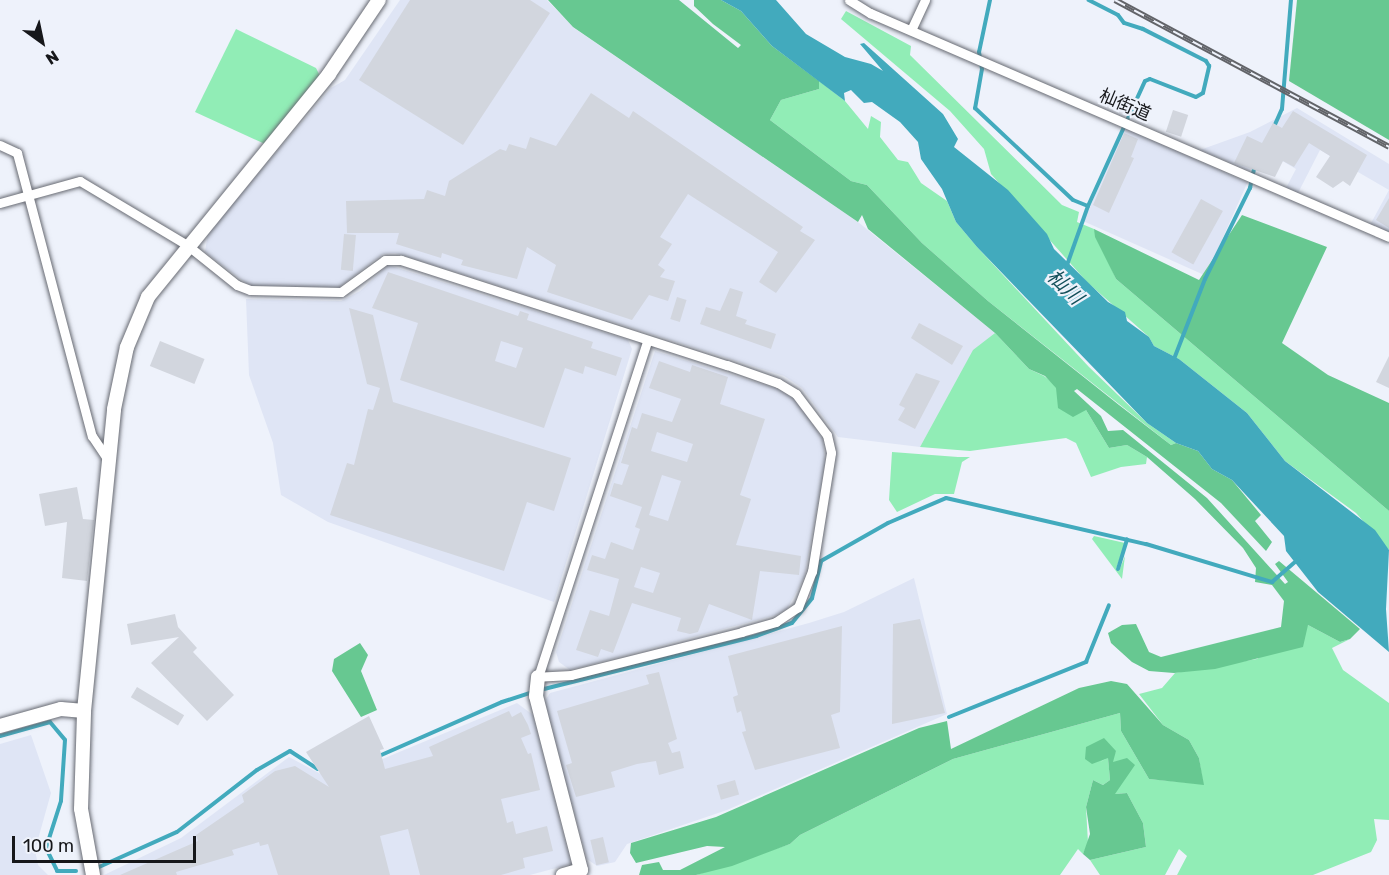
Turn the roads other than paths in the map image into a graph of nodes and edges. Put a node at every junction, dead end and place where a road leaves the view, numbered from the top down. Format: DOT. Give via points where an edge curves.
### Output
graph roads {
  1 [pos="379,0"];
  2 [pos="849,0"];
  3 [pos="925,0"];
  4 [pos="912,28"];
  5 [pos="0,145"];
  6 [pos="28,195"];
  7 [pos="0,203"];
  8 [pos="1389,237"];
  9 [pos="187,245"];
  10 [pos="647,341"];
  11 [pos="109,460"];
  12 [pos="536,687"];
  13 [pos="84,711"];
  14 [pos="0,726"];
  15 [pos="93,875"];
  16 [pos="563,875"];
  1 -- 9 [label="street" via="322,83"];
  2 -- 4 [label="street, 杣街道" via="870,13"];
  3 -- 4 [label="street"];
  4 -- 8 [label="street, 杣街道"];
  5 -- 6 [label="street" via="17,153"];
  6 -- 7 [label="street"];
  6 -- 9 [label="street" via="80,181"];
  6 -- 11 [label="street" via="92,436"];
  9 -- 10 [label="street" via="237,285 250,290 341,292 385,260 401,260"];
  9 -- 11 [label="street" via="148,297 127,347"];
  10 -- 12 [label="street"];
  10 -- 12 [label="street" via="778,383 796,394 816,418 827,435 831,453 812,572 798,607 776,622"];
  11 -- 13 [label="street"];
  12 -- 16 [label="street" via="581,870"];
  13 -- 14 [label="street" via="61,709"];
  13 -- 15 [label="street" via="81,809"];
}
